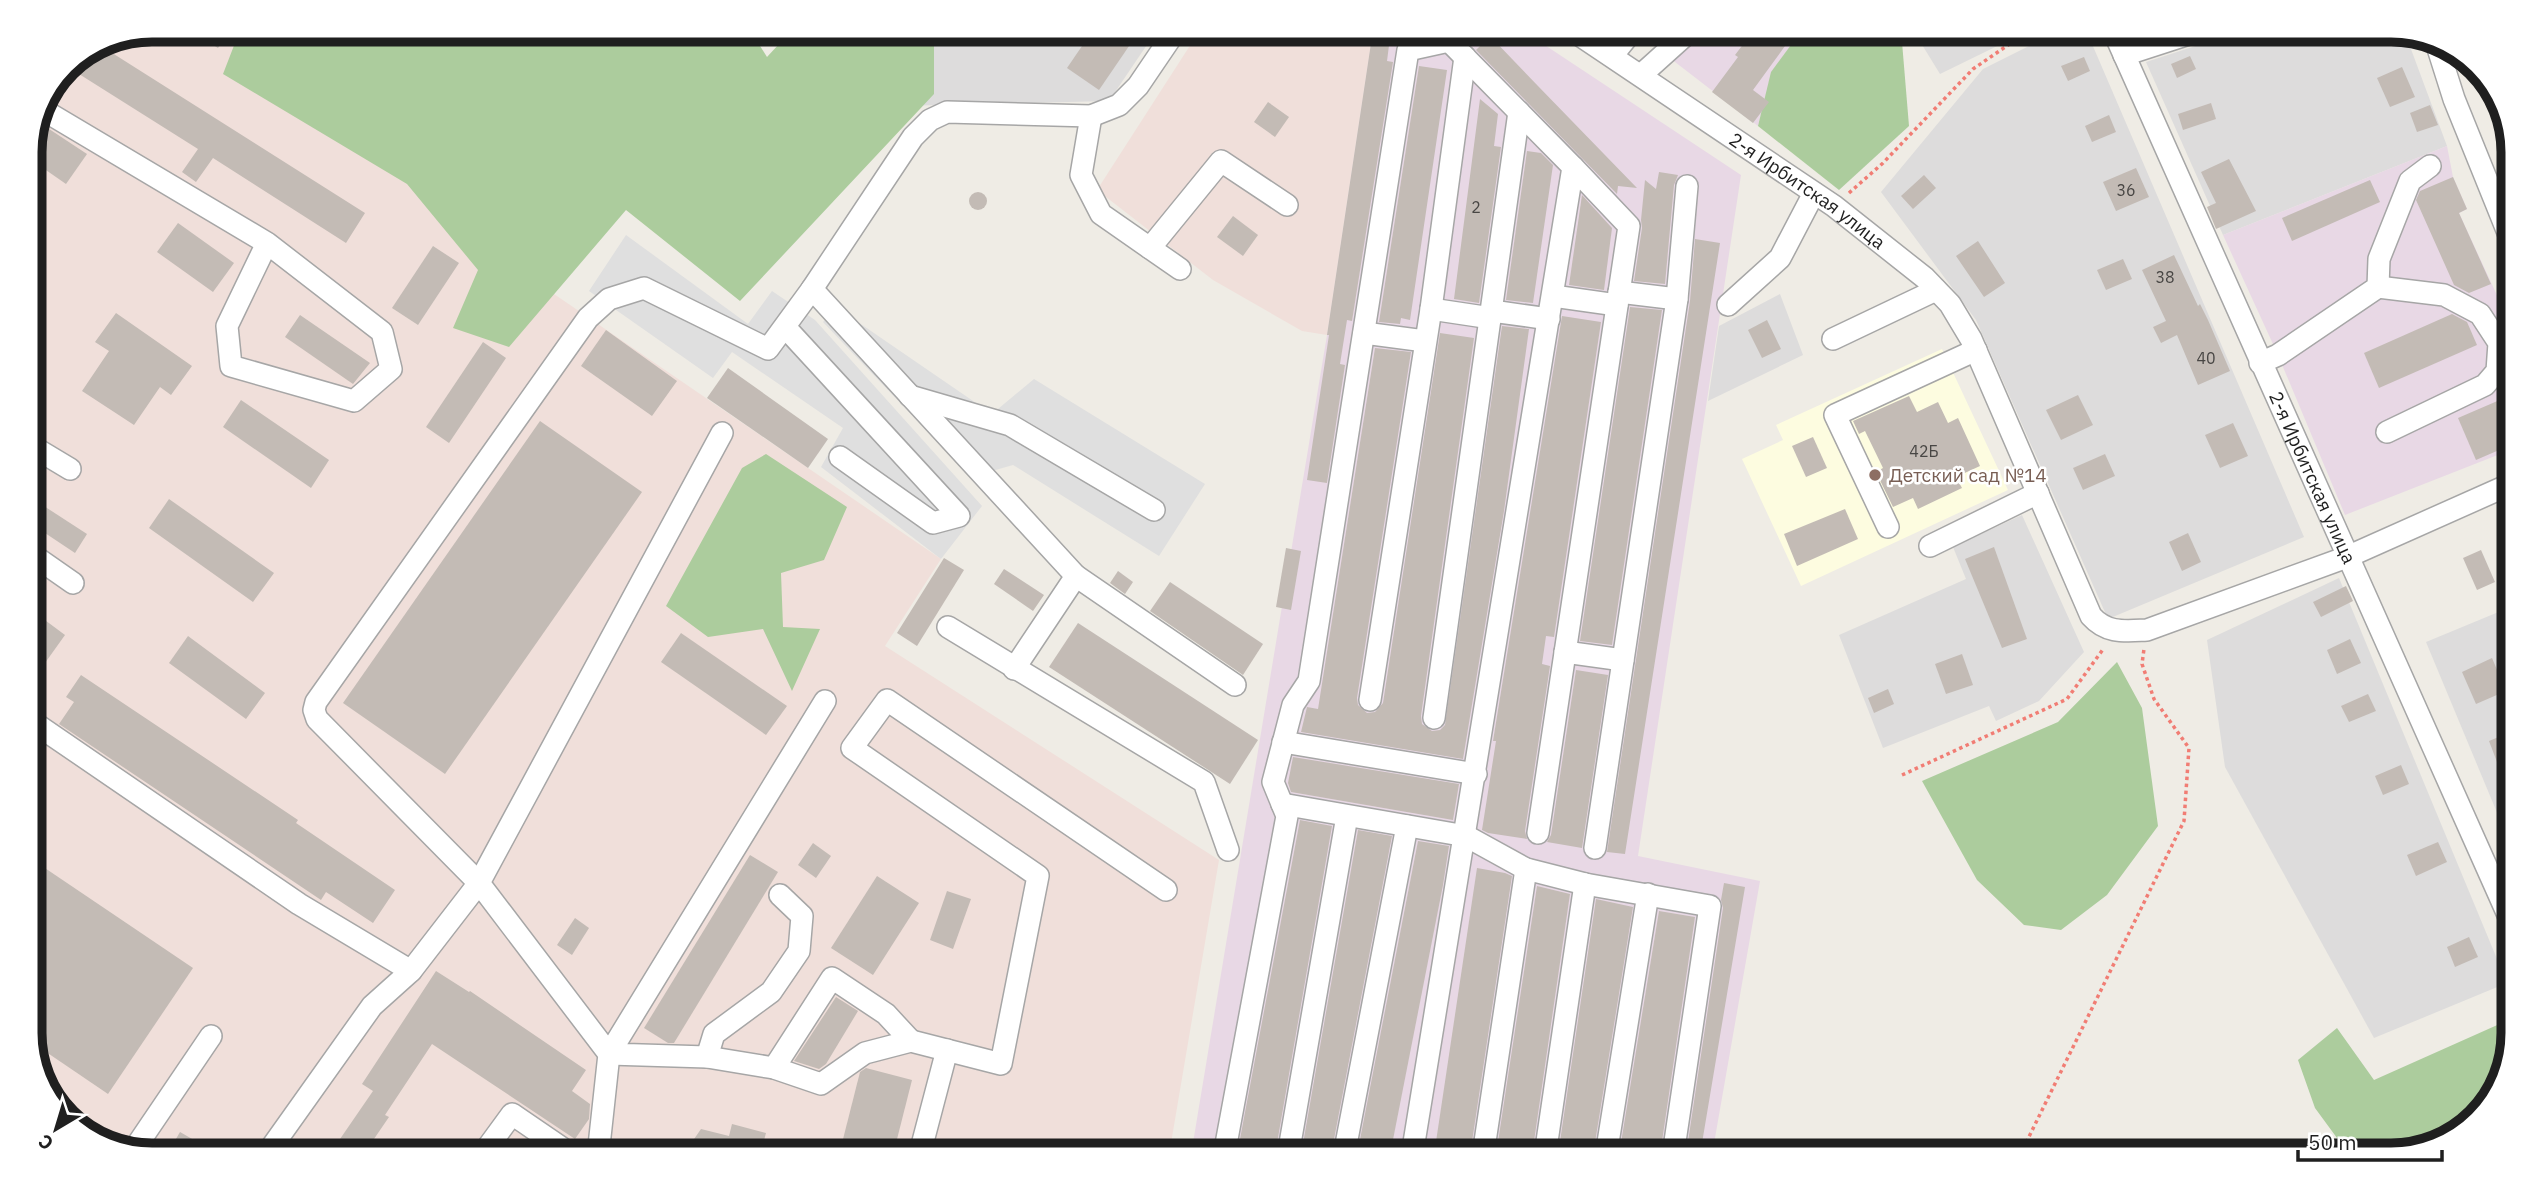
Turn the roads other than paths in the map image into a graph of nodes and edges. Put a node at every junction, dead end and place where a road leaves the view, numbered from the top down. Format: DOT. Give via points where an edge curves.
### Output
graph roads {
  1 [pos="1168,42"];
  2 [pos="1432,42"];
  3 [pos="1457,42"];
  4 [pos="1593,42"];
  5 [pos="1623,42"];
  6 [pos="1678,42"];
  7 [pos="2118,42"];
  8 [pos="2164,42"];
  9 [pos="2440,54"];
  10 [pos="2124,55"];
  11 [pos="1612,56"];
  12 [pos="1465,57"];
  13 [pos="1641,75"];
  14 [pos="1519,112"];
  15 [pos="49,114"];
  16 [pos="1091,116"];
  17 [pos="2430,166"];
  18 [pos="1573,167"];
  19 [pos="1687,186"];
  20 [pos="1814,193"];
  21 [pos="1287,205"];
  22 [pos="2501,215"];
  23 [pos="267,243"];
  24 [pos="1150,248"];
  25 [pos="1180,269"];
  26 [pos="2378,287"];
  27 [pos="812,289"];
  28 [pos="1936,290"];
  29 [pos="1553,296"];
  30 [pos="1618,298"];
  31 [pos="1677,299"];
  32 [pos="1728,304"];
  33 [pos="1431,309"];
  34 [pos="1491,314"];
  35 [pos="1549,319"];
  36 [pos="785,327"];
  37 [pos="1364,333"];
  38 [pos="1833,339"];
  39 [pos="1425,341"];
  40 [pos="1976,351"];
  41 [pos="2260,363"];
  42 [pos="909,395"];
  43 [pos="2388,432"];
  44 [pos="722,433"];
  45 [pos="42,452"];
  46 [pos="839,457"];
  47 [pos="70,469"];
  48 [pos="2501,488"];
  49 [pos="2038,493"];
  50 [pos="1154,510"];
  51 [pos="1888,527"];
  52 [pos="1930,546"];
  53 [pos="2347,557"];
  54 [pos="42,561"];
  55 [pos="1076,576"];
  56 [pos="73,583"];
  57 [pos="948,627"];
  58 [pos="1565,652"];
  59 [pos="1623,660"];
  60 [pos="1014,669"];
  61 [pos="1235,685"];
  62 [pos="825,701"];
  63 [pos="1370,701"];
  64 [pos="1434,718"];
  65 [pos="42,728"];
  66 [pos="1283,742"];
  67 [pos="1476,774"];
  68 [pos="1282,804"];
  69 [pos="1347,816"];
  70 [pos="1407,826"];
  71 [pos="1538,833"];
  72 [pos="1466,836"];
  73 [pos="1595,848"];
  74 [pos="1228,850"];
  75 [pos="1527,869"];
  76 [pos="479,883"];
  77 [pos="1585,884"];
  78 [pos="1166,890"];
  79 [pos="1648,894"];
  80 [pos="780,895"];
  81 [pos="2501,899"];
  82 [pos="411,971"];
  83 [pos="211,1036"];
  84 [pos="911,1041"];
  85 [pos="947,1050"];
  86 [pos="609,1054"];
  87 [pos="707,1057"];
  88 [pos="774,1068"];
  89 [pos="139,1142"];
  90 [pos="275,1143"];
  91 [pos="491,1143"];
  92 [pos="554,1143"];
  93 [pos="599,1143"];
  94 [pos="922,1143"];
  95 [pos="1226,1143"];
  96 [pos="1290,1143"];
  97 [pos="1346,1143"];
  98 [pos="1414,1143"];
  99 [pos="1485,1143"];
  100 [pos="1547,1143"];
  101 [pos="1608,1143"];
  102 [pos="1675,1143"];
  1 -- 16 [label="street" via="1119,105"];
  2 -- 37 [label="street" via="1409,50"];
  3 -- 12 [label="street"];
  4 -- 11 [label="street, 2-я Ирбитская улица"];
  5 -- 11 [label="street"];
  6 -- 13 [label="street"];
  7 -- 10 [label="street, 2-я Ирбитская улица"];
  8 -- 10 [label="street"];
  9 -- 22 [label="street"];
  10 -- 41 [label="street, 2-я Ирбитская улица"];
  11 -- 13 [label="street, 2-я Ирбитская улица"];
  12 -- 14 [label="street"];
  12 -- 33 [label="street"];
  13 -- 20 [label="street, 2-я Ирбитская улица"];
  14 -- 18 [label="street"];
  14 -- 34 [label="street"];
  15 -- 23 [label="street"];
  16 -- 24 [label="street" via="1081,175 1101,214"];
  16 -- 27 [label="street" via="947,112 930,120 913,137"];
  17 -- 26 [label="street" via="2410,181 2379,259"];
  18 -- 29 [label="street"];
  18 -- 30 [label="street" via="1629,226"];
  19 -- 31 [label="street"];
  20 -- 28 [label="street, 2-я Ирбитская улица"];
  20 -- 32 [label="street" via="1780,257"];
  21 -- 24 [label="street" via="1221,161"];
  23 -- 23 [label="street" via="227,326 231,366 354,401 391,369 382,332"];
  24 -- 25 [label="street"];
  26 -- 41 [label="street"];
  26 -- 43 [label="street" via="2444,295 2480,313 2498,343 2497,372 2485,385"];
  27 -- 36 [label="street"];
  27 -- 42 [label="street"];
  28 -- 38 [label="street"];
  28 -- 40 [label="street, 2-я Ирбитская улица" via="1950,304"];
  29 -- 30 [label="street"];
  29 -- 35 [label="street"];
  30 -- 31 [label="street"];
  30 -- 58 [label="street"];
  31 -- 59 [label="street"];
  33 -- 34 [label="street"];
  33 -- 39 [label="street"];
  34 -- 35 [label="street"];
  34 -- 64 [label="street"];
  35 -- 67 [label="street"];
  36 -- 46 [label="street" via="959,516 933,523"];
  36 -- 76 [label="street" via="768,349 644,288 609,299 588,318 316,702 317,719"];
  37 -- 39 [label="street"];
  37 -- 66 [label="street" via="1309,681 1293,705"];
  39 -- 63 [label="street"];
  40 -- 49 [label="street, 2-я Ирбитская улица"];
  40 -- 51 [label="street" via="1835,415"];
  41 -- 53 [label="street, 2-я Ирбитская улица"];
  42 -- 50 [label="street" via="1010,425"];
  42 -- 55 [label="street"];
  44 -- 76 [label="street"];
  45 -- 47 [label="street"];
  48 -- 53 [label="street"];
  49 -- 52 [label="street"];
  49 -- 53 [label="street, 2-я Ирбитская улица" via="2091,616 2107,628 2147,629"];
  53 -- 81 [label="street, 2-я Ирбитская улица"];
  54 -- 56 [label="street"];
  55 -- 60 [label="street"];
  55 -- 61 [label="street"];
  57 -- 60 [label="street"];
  58 -- 59 [label="street"];
  58 -- 71 [label="street"];
  59 -- 73 [label="street"];
  60 -- 74 [label="street" via="1204,782"];
  62 -- 86 [label="street"];
  65 -- 82 [label="street" via="299,904"];
  66 -- 67 [label="street"];
  66 -- 68 [label="street" via="1273,782"];
  67 -- 72 [label="street"];
  68 -- 69 [label="street"];
  68 -- 95 [label="street" via="1287,816"];
  69 -- 70 [label="street"];
  69 -- 96 [label="street"];
  70 -- 72 [label="street"];
  70 -- 97 [label="street"];
  72 -- 75 [label="street"];
  72 -- 98 [label="street"];
  75 -- 77 [label="street"];
  75 -- 99 [label="street"];
  76 -- 82 [label="street"];
  76 -- 86 [label="street"];
  77 -- 79 [label="street"];
  77 -- 100 [label="street"];
  78 -- 85 [label="street" via="887,700 852,748 1038,876 1001,1064"];
  79 -- 101 [label="street"];
  79 -- 102 [label="street" via="1710,906"];
  80 -- 87 [label="street" via="802,916 799,951 771,992 714,1034"];
  82 -- 90 [label="street" via="372,1006"];
  83 -- 89 [label="street"];
  84 -- 85 [label="street"];
  84 -- 88 [label="street" via="865,1053 821,1084"];
  84 -- 88 [label="street" via="886,1014 832,978"];
  85 -- 94 [label="street"];
  86 -- 87 [label="street"];
  86 -- 93 [label="street"];
  87 -- 88 [label="street"];
  91 -- 92 [label="street" via="512,1114"];
}
